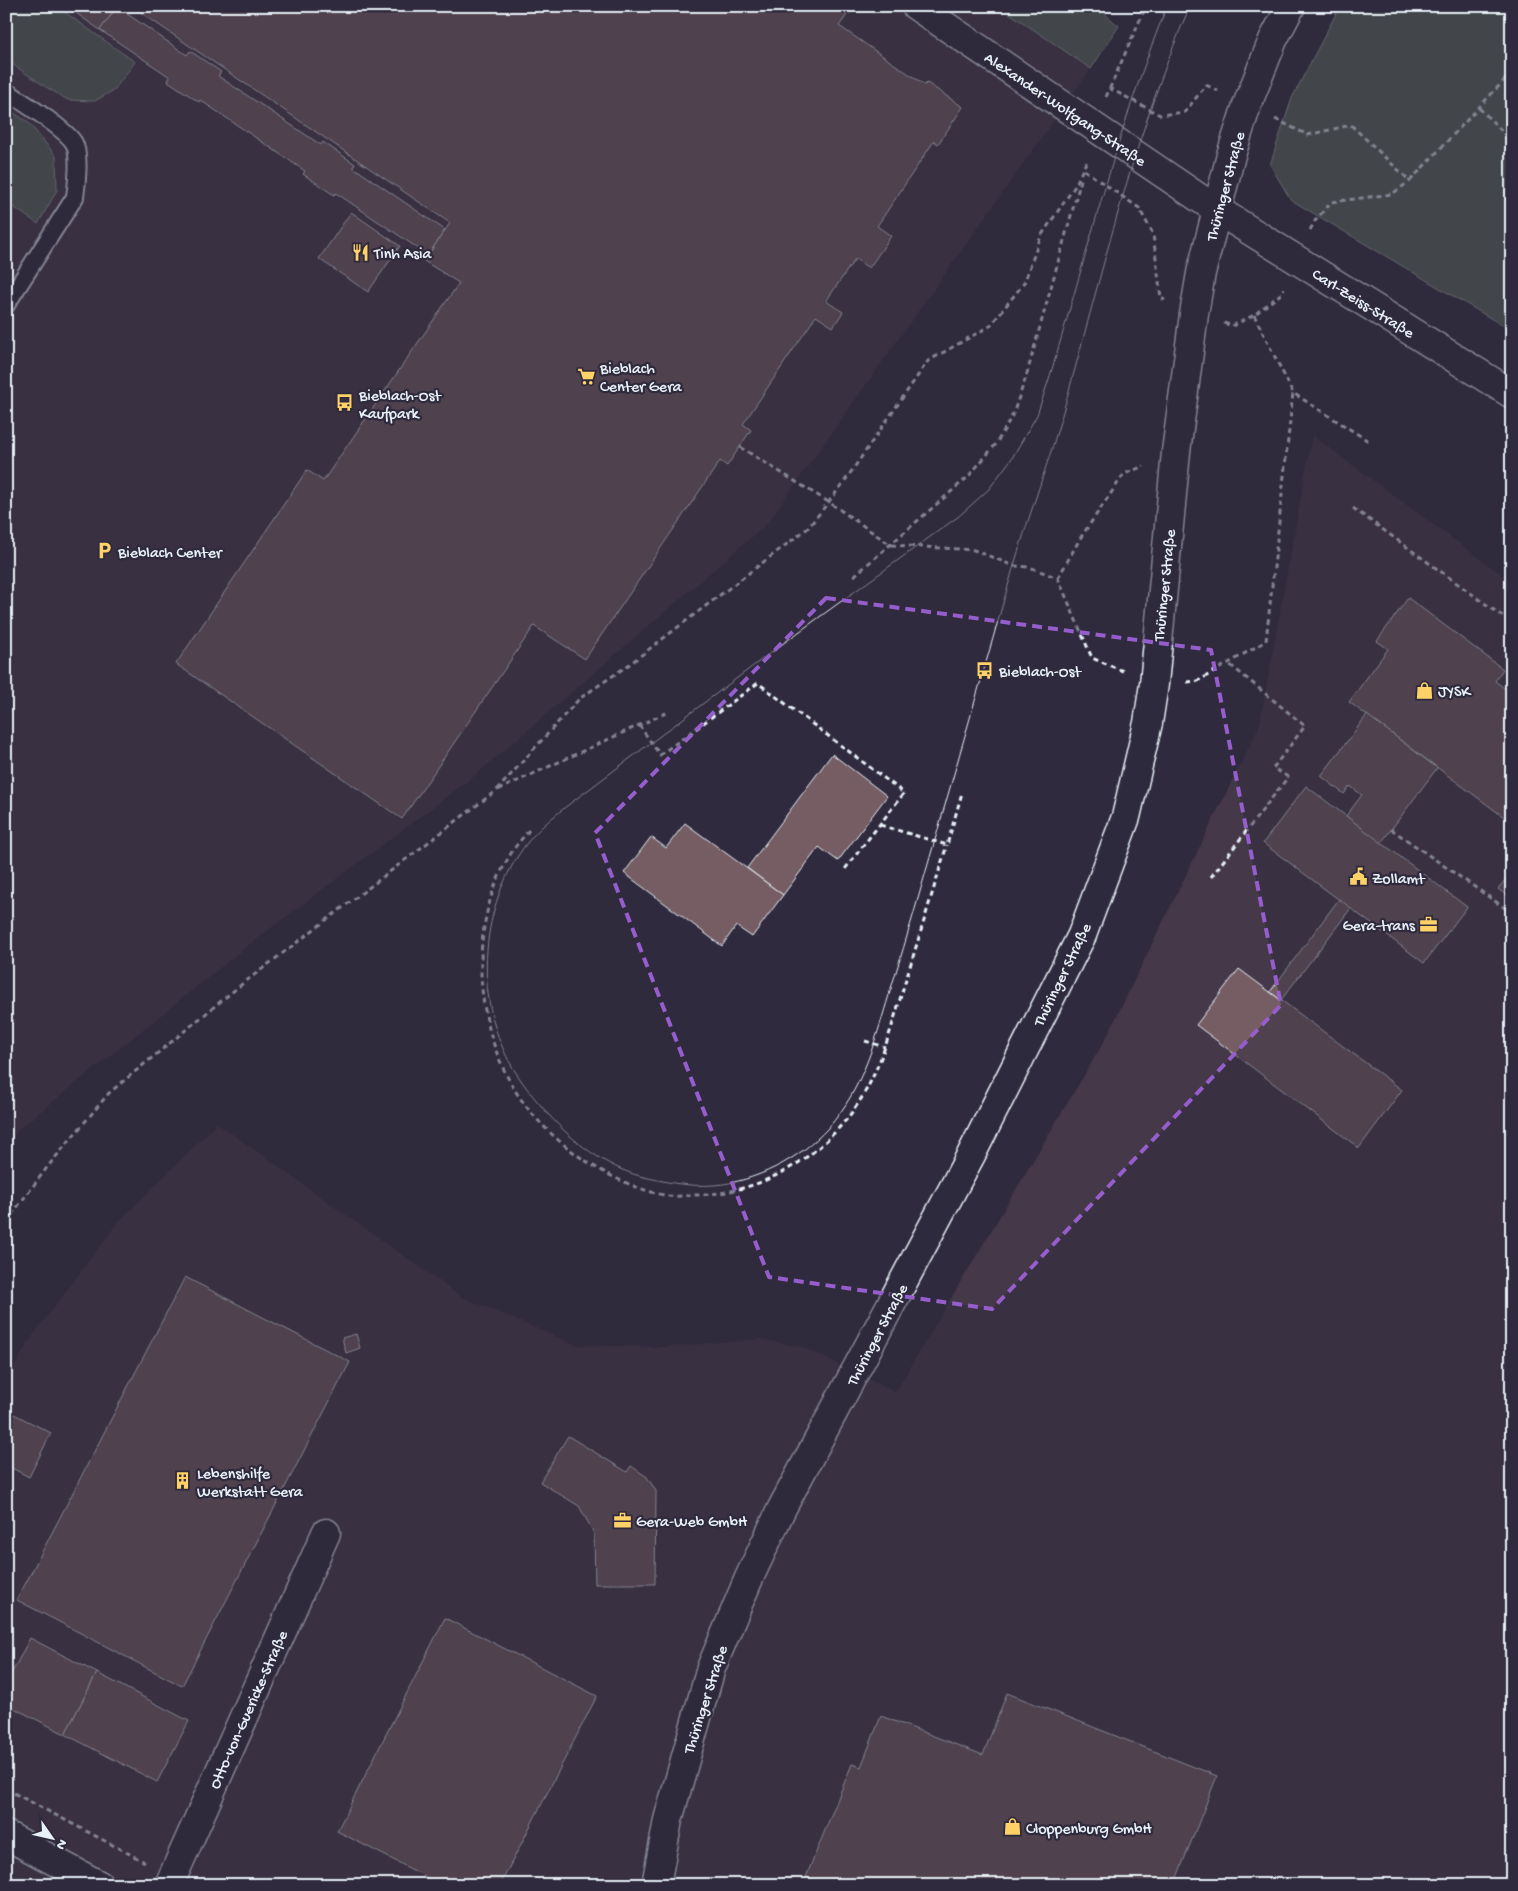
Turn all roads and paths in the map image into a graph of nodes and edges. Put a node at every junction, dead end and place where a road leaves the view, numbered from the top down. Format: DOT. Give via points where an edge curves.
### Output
graph roads {
  1 [pos="916,6"];
  2 [pos="1146,6"];
  3 [pos="1291,6"];
  4 [pos="1512,72"];
  5 [pos="1109,88"];
  6 [pos="6,91"];
  7 [pos="1247,105"];
  8 [pos="1479,108"];
  9 [pos="1097,129"];
  10 [pos="1512,141"];
  11 [pos="1084,170"];
  12 [pos="1217,210"];
  13 [pos="6,305"];
  14 [pos="1194,314"];
  15 [pos="1254,315"];
  16 [pos="1292,393"];
  17 [pos="1512,394"];
  18 [pos="1370,442"];
  19 [pos="740,447"];
  20 [pos="1176,452"];
  21 [pos="830,503"];
  22 [pos="1353,508"];
  23 [pos="890,545"];
  24 [pos="854,576"];
  25 [pos="1058,578"];
  26 [pos="1512,623"];
  27 [pos="1228,664"];
  28 [pos="1154,684"];
  29 [pos="668,712"];
  30 [pos="639,725"];
  31 [pos="497,790"];
  32 [pos="962,793"];
  33 [pos="880,825"];
  34 [pos="1391,828"];
  35 [pos="529,830"];
  36 [pos="947,845"];
  37 [pos="845,869"];
  38 [pos="1211,877"];
  39 [pos="1512,913"];
  40 [pos="865,1041"];
  41 [pos="885,1048"];
  42 [pos="6,1222"];
  43 [pos="326,1533"];
  44 [pos="6,1789"];
  45 [pos="6,1834"];
  46 [pos="170,1881"];
  47 [pos="99,1885"];
  48 [pos="656,1885"];
  1 -- 9 [label="main road, Alexander-Wolfgang-Straße"];
  2 -- 5 [label="path"];
  3 -- 7 [label="main road, Thüringer Straße" via="1273,40"];
  4 -- 8 [label="path"];
  5 -- 7 [label="path" via="1160,115 1185,112 1206,85"];
  5 -- 9 [label="path"];
  6 -- 13 [label="lane" via="58,127 74,143 77,164 75,196"];
  7 -- 8 [label="path" via="1308,135 1351,125 1410,181"];
  7 -- 12 [label="main road, Thüringer Straße"];
  8 -- 10 [label="path"];
  9 -- 11 [label="path"];
  9 -- 12 [label="main road, Alexander-Wolfgang-Straße"];
  11 -- 14 [label="path" via="1139,208 1153,234 1161,298"];
  11 -- 21 [label="path" via="1041,236 1024,283 990,326 928,361"];
  11 -- 23 [label="path" via="1013,414 996,444 968,477"];
  12 -- 14 [label="main road, Thüringer Straße"];
  12 -- 17 [label="main road, Carl-Zeiss-Straße"];
  14 -- 20 [label="main road, Thüringer Straße"];
  15 -- 16 [label="path"];
  16 -- 18 [label="path"];
  16 -- 27 [label="path" via="1266,641"];
  19 -- 21 [label="path"];
  20 -- 25 [label="path" via="1124,474 1081,537"];
  20 -- 28 [label="main road, Thüringer Straße"];
  21 -- 23 [label="path"];
  21 -- 31 [label="path" via="808,528 579,699"];
  22 -- 26 [label="path"];
  23 -- 24 [label="path"];
  23 -- 25 [label="path" via="974,550 1014,566 1028,567"];
  25 -- 28 [label="path" via="1092,658"];
  27 -- 28 [label="path" via="1198,682"];
  27 -- 38 [label="path" via="1305,726 1273,768 1288,777"];
  28 -- 48 [label="main road, Thüringer Straße" via="1126,817 1082,935 971,1155 782,1508 711,1668 668,1820"];
  29 -- 30 [label="path"];
  30 -- 31 [label="path"];
  30 -- 33 [label="path" via="660,755 758,683 904,793"];
  31 -- 42 [label="path" via="237,988 109,1093"];
  32 -- 36 [label="path"];
  33 -- 36 [label="path"];
  33 -- 37 [label="path"];
  34 -- 39 [label="path"];
  35 -- 41 [label="path" via="509,857 486,912 480,947 484,1012 507,1076 529,1110 591,1165 627,1184 671,1196 735,1191 762,1183 789,1169 819,1147 846,1120 867,1088"];
  36 -- 41 [label="path"];
  40 -- 41 [label="path"];
  43 -- 46 [label="main road, Otto-von-Guericke-Straße"];
  44 -- 46 [label="path"];
  45 -- 47 [label="main road"];
}
